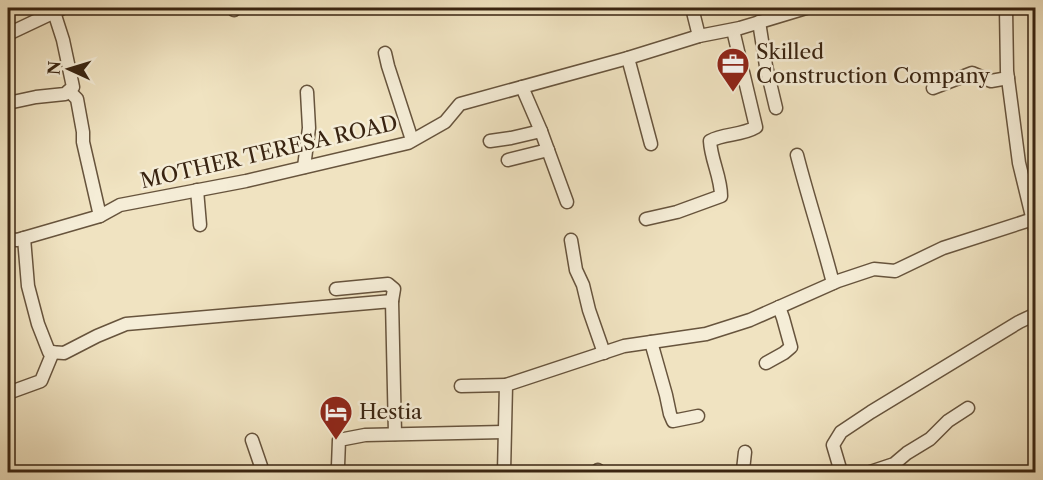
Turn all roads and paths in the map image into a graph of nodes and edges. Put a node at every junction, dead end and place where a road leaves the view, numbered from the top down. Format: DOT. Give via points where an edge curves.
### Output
graph roads {
  1 [pos="692,8"];
  2 [pos="806,8"];
  3 [pos="1006,8"];
  4 [pos="58,10"];
  5 [pos="759,22"];
  6 [pos="733,30"];
  7 [pos="8,34"];
  8 [pos="699,36"];
  9 [pos="385,53"];
  10 [pos="628,58"];
  11 [pos="1008,78"];
  12 [pos="522,87"];
  13 [pos="933,88"];
  14 [pos="69,91"];
  15 [pos="307,92"];
  16 [pos="8,103"];
  17 [pos="776,108"];
  18 [pos="541,131"];
  19 [pos="412,140"];
  20 [pos="490,141"];
  21 [pos="651,144"];
  22 [pos="548,150"];
  23 [pos="797,155"];
  24 [pos="507,160"];
  25 [pos="303,167"];
  26 [pos="197,190"];
  27 [pos="567,202"];
  28 [pos="1033,212"];
  29 [pos="99,216"];
  30 [pos="646,219"];
  31 [pos="200,225"];
  32 [pos="1035,233"];
  33 [pos="24,238"];
  34 [pos="8,239"];
  35 [pos="571,240"];
  36 [pos="833,283"];
  37 [pos="336,289"];
  38 [pos="392,301"];
  39 [pos="779,307"];
  40 [pos="1035,314"];
  41 [pos="651,342"];
  42 [pos="53,352"];
  43 [pos="604,352"];
  44 [pos="766,363"];
  45 [pos="506,385"];
  46 [pos="461,386"];
  47 [pos="8,393"];
  48 [pos="968,408"];
  49 [pos="698,416"];
  50 [pos="504,432"];
  51 [pos="395,434"];
  52 [pos="252,440"];
  53 [pos="745,452"];
  54 [pos="263,472"];
  55 [pos="335,472"];
  56 [pos="504,472"];
  57 [pos="744,472"];
  58 [pos="841,472"];
  59 [pos="870,472"];
  1 -- 8 [label="street"];
  2 -- 5 [label="street, MOTHER TERESA ROAD"];
  3 -- 11 [label="street"];
  4 -- 7 [label="street"];
  4 -- 14 [label="street" via="73,87"];
  5 -- 6 [label="street, MOTHER TERESA ROAD"];
  5 -- 17 [label="street"];
  6 -- 8 [label="street, MOTHER TERESA ROAD"];
  6 -- 30 [label="street" via="756,128 710,141 721,196"];
  8 -- 10 [label="street, MOTHER TERESA ROAD"];
  9 -- 19 [label="street"];
  10 -- 12 [label="street, MOTHER TERESA ROAD"];
  10 -- 21 [label="street"];
  11 -- 13 [label="street" via="991,81 972,73"];
  11 -- 28 [label="street" via="1019,163"];
  12 -- 18 [label="street"];
  12 -- 19 [label="street, MOTHER TERESA ROAD" via="460,104 445,122"];
  14 -- 16 [label="street"];
  14 -- 29 [label="street" via="77,99"];
  15 -- 25 [label="street" via="309,128"];
  18 -- 20 [label="street"];
  18 -- 22 [label="street"];
  19 -- 25 [label="street, MOTHER TERESA ROAD"];
  22 -- 24 [label="street"];
  22 -- 27 [label="street"];
  23 -- 36 [label="street"];
  25 -- 26 [label="street, MOTHER TERESA ROAD"];
  26 -- 29 [label="street, MOTHER TERESA ROAD" via="120,205"];
  26 -- 31 [label="street"];
  28 -- 32 [label="street"];
  28 -- 36 [label="street" via="895,271 874,269"];
  29 -- 33 [label="street, MOTHER TERESA ROAD"];
  33 -- 34 [label="street, MOTHER TERESA ROAD"];
  33 -- 42 [label="street" via="28,286 49,352"];
  35 -- 43 [label="street" via="576,270"];
  36 -- 39 [label="street"];
  37 -- 38 [label="street" via="388,284 394,289"];
  38 -- 42 [label="street" via="126,324 64,353"];
  38 -- 51 [label="street"];
  39 -- 41 [label="street" via="706,334"];
  39 -- 44 [label="street" via="791,347"];
  40 -- 58 [label="street" via="841,432 833,446"];
  41 -- 43 [label="street"];
  41 -- 49 [label="street" via="673,421"];
  42 -- 47 [label="street" via="41,381"];
  43 -- 45 [label="street"];
  45 -- 46 [label="street"];
  45 -- 50 [label="street"];
  48 -- 59 [label="street" via="894,464"];
  50 -- 51 [label="street"];
  50 -- 56 [label="street"];
  51 -- 55 [label="street" via="339,440"];
  52 -- 54 [label="street"];
  53 -- 57 [label="street"];
}
